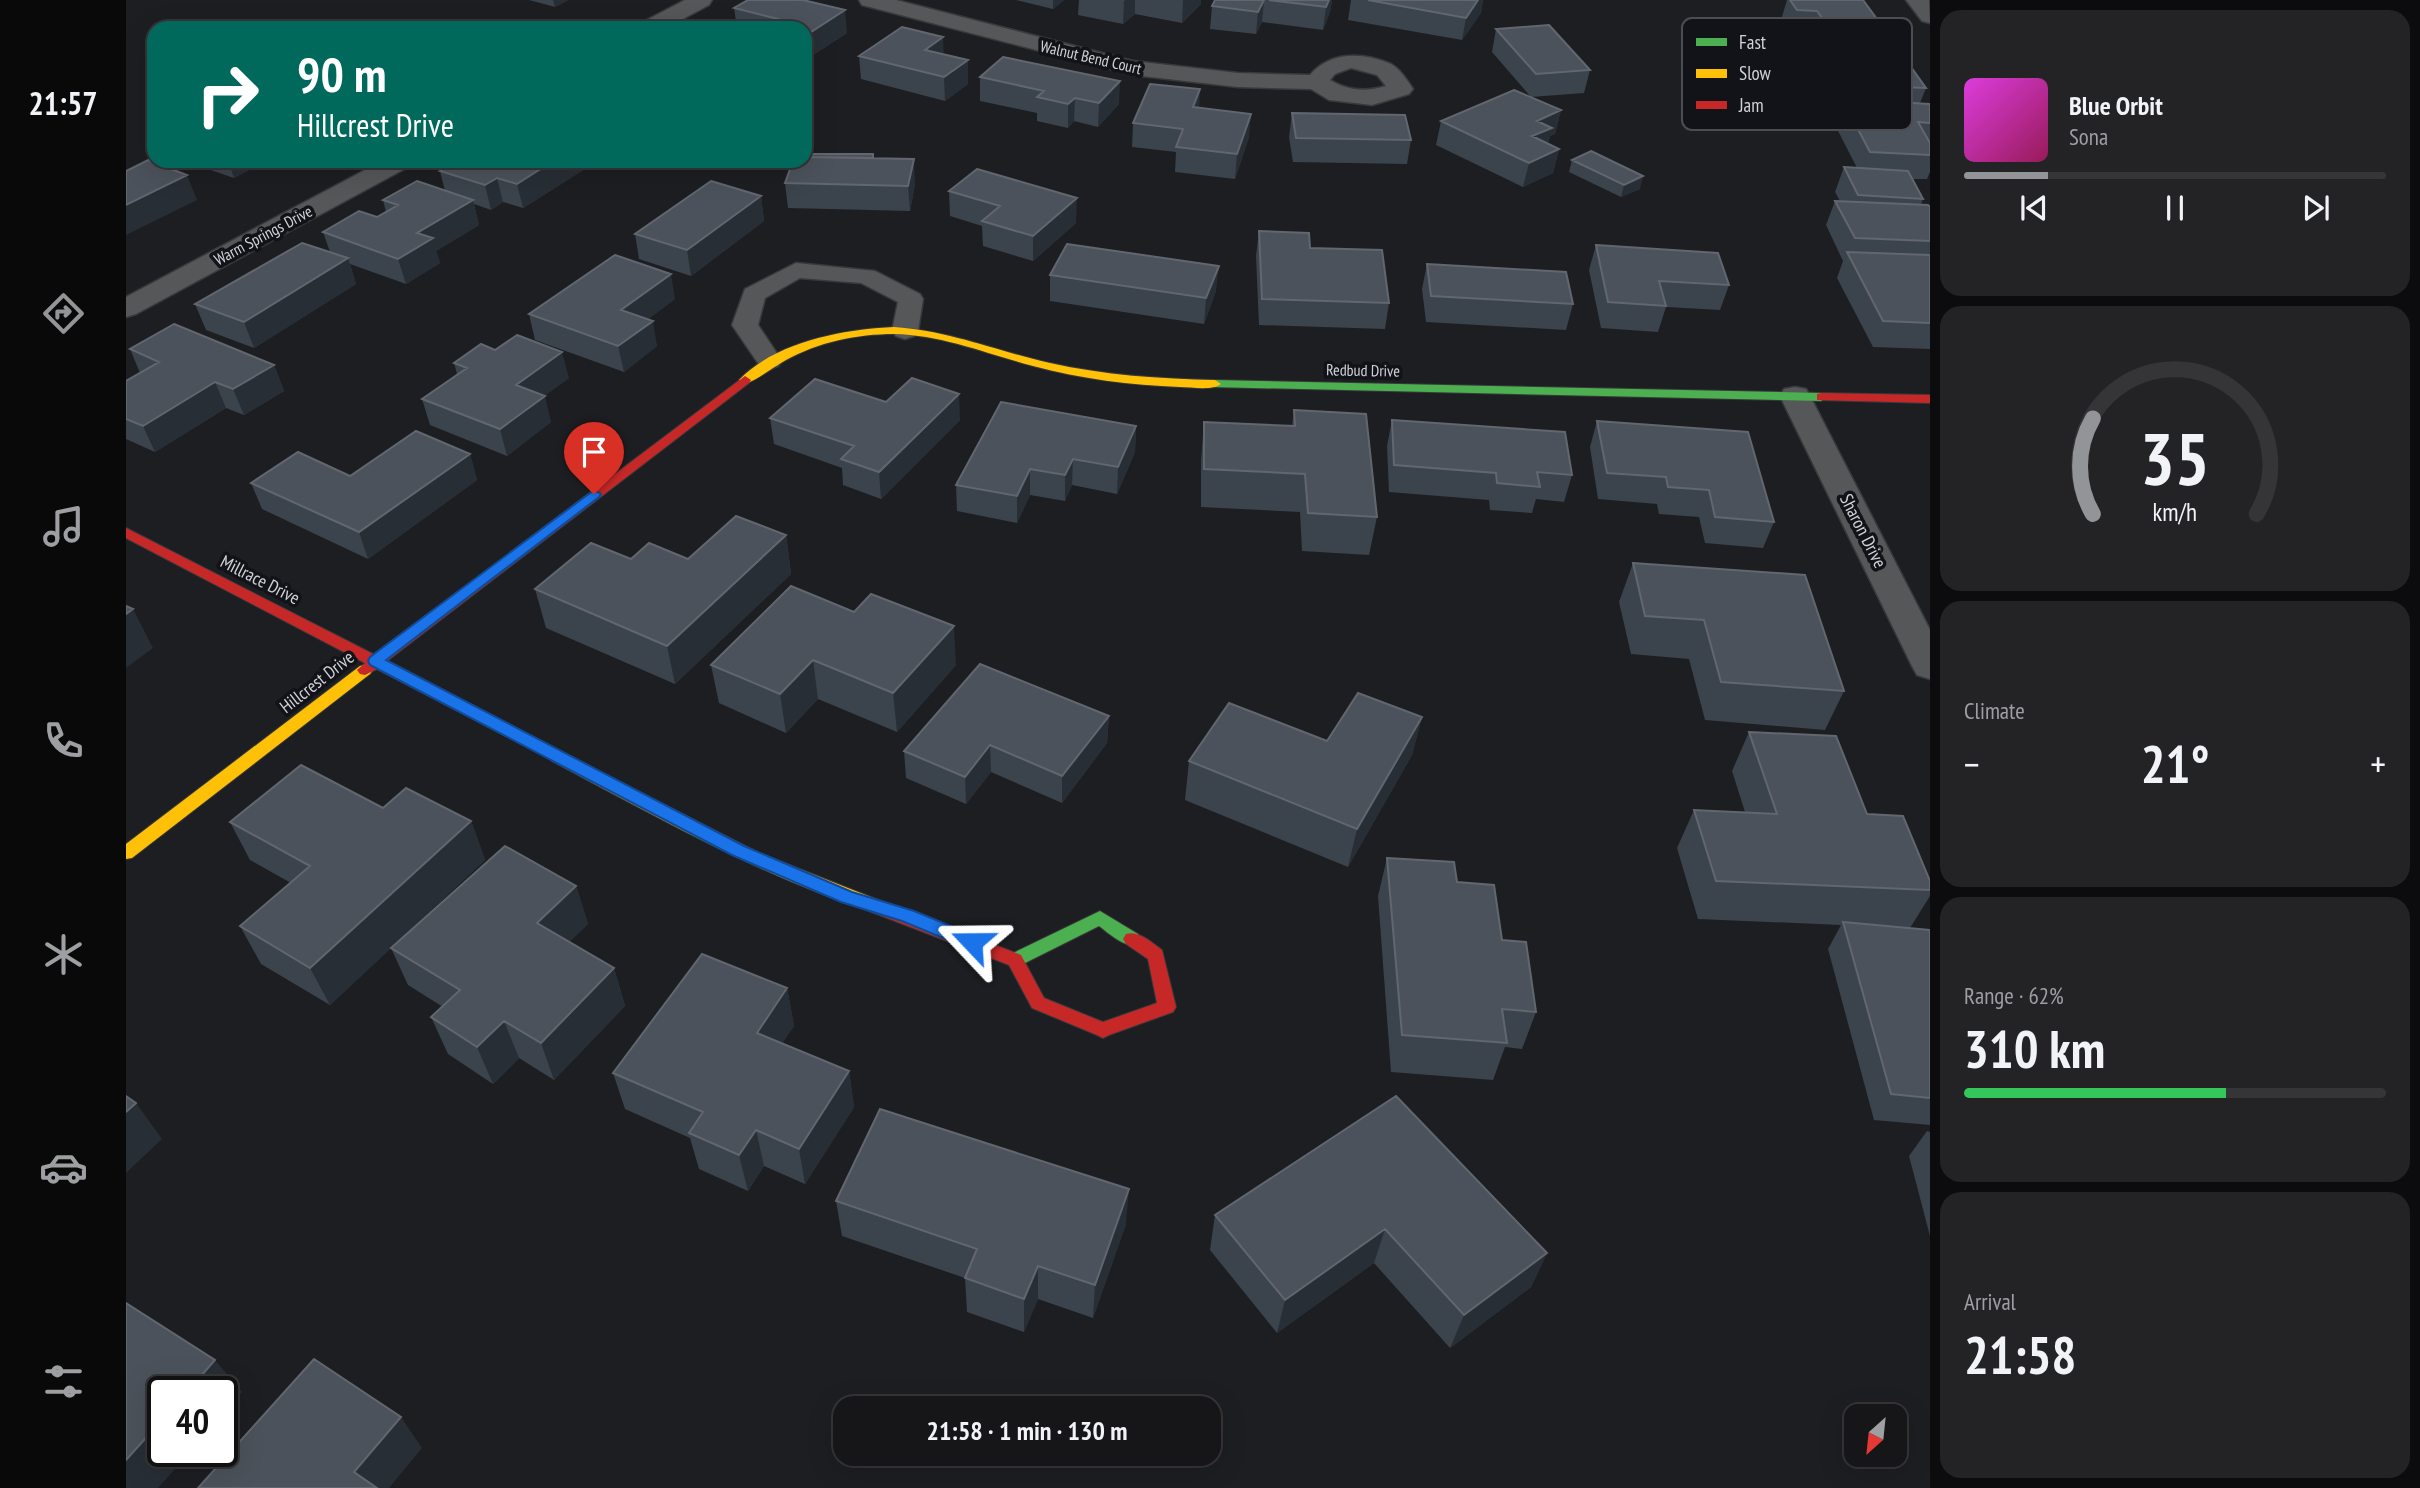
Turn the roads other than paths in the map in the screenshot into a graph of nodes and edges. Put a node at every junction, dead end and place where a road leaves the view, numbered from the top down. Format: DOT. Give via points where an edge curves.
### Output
graph roads {
  1 [pos="701,0"];
  2 [pos="870,0"];
  3 [pos="1917,0"];
  4 [pos="1930,16"];
  5 [pos="662,21"];
  6 [pos="1316,82"];
  7 [pos="388,168"];
  8 [pos="126,308"];
  9 [pos="905,331"];
  10 [pos="802,345"];
  11 [pos="769,361"];
  12 [pos="1796,397"];
  13 [pos="1930,399"];
  14 [pos="126,532"];
  15 [pos="375,661"];
  16 [pos="1930,666"];
  17 [pos="126,853"];
  18 [pos="1015,960"];
  1 -- 5 [label="street"];
  2 -- 6 [label="street, Walnut Bend Court" via="1133,68 1238,80"];
  3 -- 4 [label="street"];
  7 -- 8 [label="street, Warm Springs Drive"];
  9 -- 10 [label="street, Redbud Drive" via="853,332"];
  9 -- 11 [label="lane" via="911,299 866,276 796,270 754,294 745,325"];
  9 -- 12 [label="street, Redbud Drive" via="951,338 1058,369 1155,383"];
  10 -- 11 [label="street, Hillcrest Drive"];
  11 -- 15 [label="street, Hillcrest Drive"];
  12 -- 13 [label="street, Redbud Drive"];
  12 -- 16 [label="street, Sharon Drive"];
  14 -- 15 [label="street, Millrace Drive"];
  15 -- 17 [label="street, Hillcrest Drive"];
  15 -- 18 [label="street, Millrace Drive" via="738,851"];
  18 -- 18 [label="street" via="1100,918 1156,955 1167,1007 1104,1030 1038,1003"];
}
